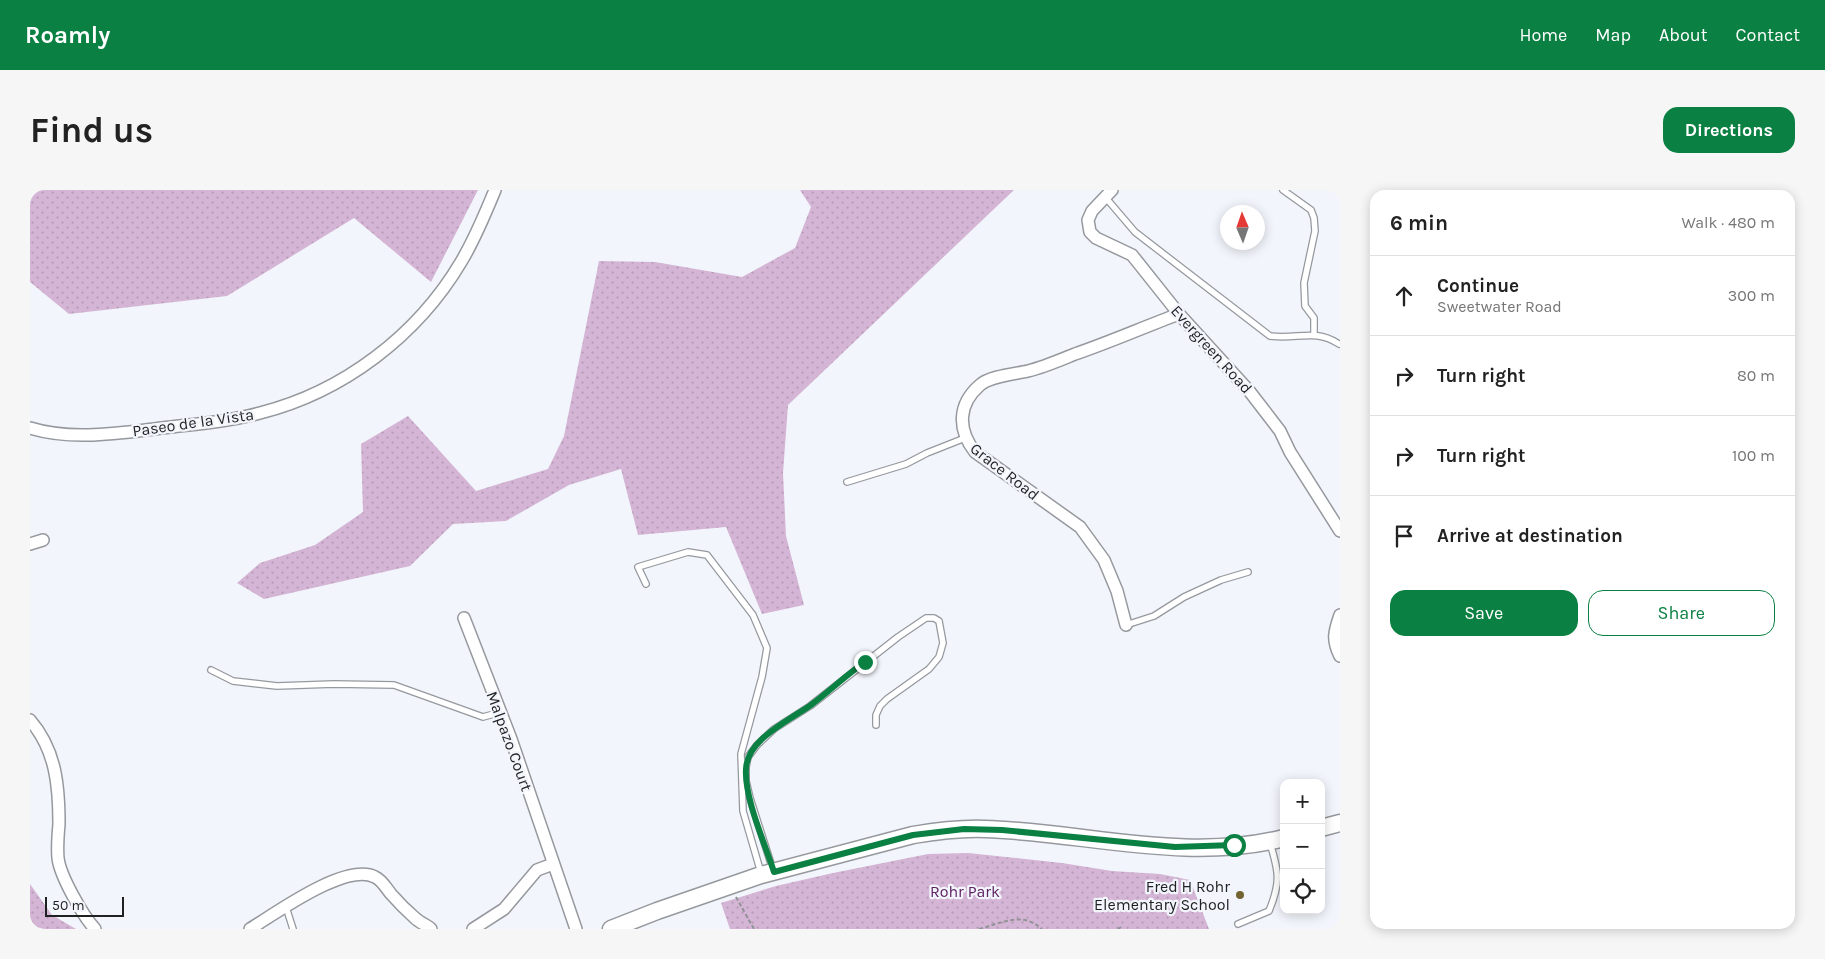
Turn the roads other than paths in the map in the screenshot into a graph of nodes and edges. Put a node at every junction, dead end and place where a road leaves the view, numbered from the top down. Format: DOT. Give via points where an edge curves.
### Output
graph roads {
  1 [pos="495,190"];
  2 [pos="1283,190"];
  3 [pos="1109,194"];
  4 [pos="1179,314"];
  5 [pos="1314,334"];
  6 [pos="1339,344"];
  7 [pos="30,428"];
  8 [pos="966,438"];
  9 [pos="847,482"];
  10 [pos="1340,531"];
  11 [pos="43,540"];
  12 [pos="30,544"];
  13 [pos="1248,572"];
  14 [pos="646,584"];
  15 [pos="1340,615"];
  16 [pos="464,618"];
  17 [pos="1126,625"];
  18 [pos="1340,656"];
  19 [pos="212,670"];
  20 [pos="501,712"];
  21 [pos="30,720"];
  22 [pos="876,725"];
  23 [pos="1340,823"];
  24 [pos="1325,827"];
  25 [pos="1276,840"];
  26 [pos="553,864"];
  27 [pos="767,873"];
  28 [pos="286,907"];
  29 [pos="1238,924"];
  30 [pos="95,929"];
  31 [pos="250,929"];
  32 [pos="293,929"];
  33 [pos="431,929"];
  34 [pos="473,929"];
  35 [pos="576,929"];
  36 [pos="611,929"];
  1 -- 7 [label="street, Paseo de la Vista" via="462,262 425,311 378,356 341,380 281,407 216,422 64,435"];
  2 -- 5 [label="lane" via="1311,210 1314,218 1315,231 1304,283 1305,306 1314,318"];
  3 -- 4 [label="street, Evergreen Road" via="1092,211 1088,220 1090,232 1132,255"];
  3 -- 5 [label="lane" via="1135,232 1270,336 1284,338"];
  4 -- 8 [label="street, Grace Road" via="1035,369 981,384 962,412"];
  4 -- 10 [label="street, Evergreen Road" via="1250,392 1280,431"];
  5 -- 6 [label="lane"];
  8 -- 9 [label="lane" via="906,464"];
  8 -- 17 [label="street, Grace Road" via="975,452 1080,527 1104,560 1118,591"];
  11 -- 12 [label="street"];
  13 -- 17 [label="lane" via="1221,580 1184,597 1154,616"];
  14 -- 27 [label="lane" via="638,567 688,552 707,555 754,615 768,648 741,754 743,811"];
  15 -- 18 [label="street" via="1334,639"];
  16 -- 20 [label="street, Malpazo Court"];
  19 -- 20 [label="lane" via="233,681 268,685 394,685 483,717"];
  20 -- 26 [label="street, Malpazo Court"];
  21 -- 30 [label="street" via="45,742 56,775 60,868 84,916"];
  22 -- 27 [label="lane" via="880,706 929,669 939,657 943,643 939,621 934,618 926,618 898,637 757,744 748,758 746,774"];
  23 -- 24 [label="main road"];
  25 -- 27 [label="main road" via="1175,847 964,829 913,835"];
  25 -- 29 [label="lane" via="1277,893 1269,911"];
  26 -- 34 [label="street" via="537,870 504,909"];
  26 -- 35 [label="street, Malpazo Court"];
  27 -- 36 [label="main road"];
  28 -- 31 [label="street"];
  28 -- 32 [label="lane"];
  28 -- 33 [label="street" via="314,889 338,879 370,875 381,881 416,919"];
}
